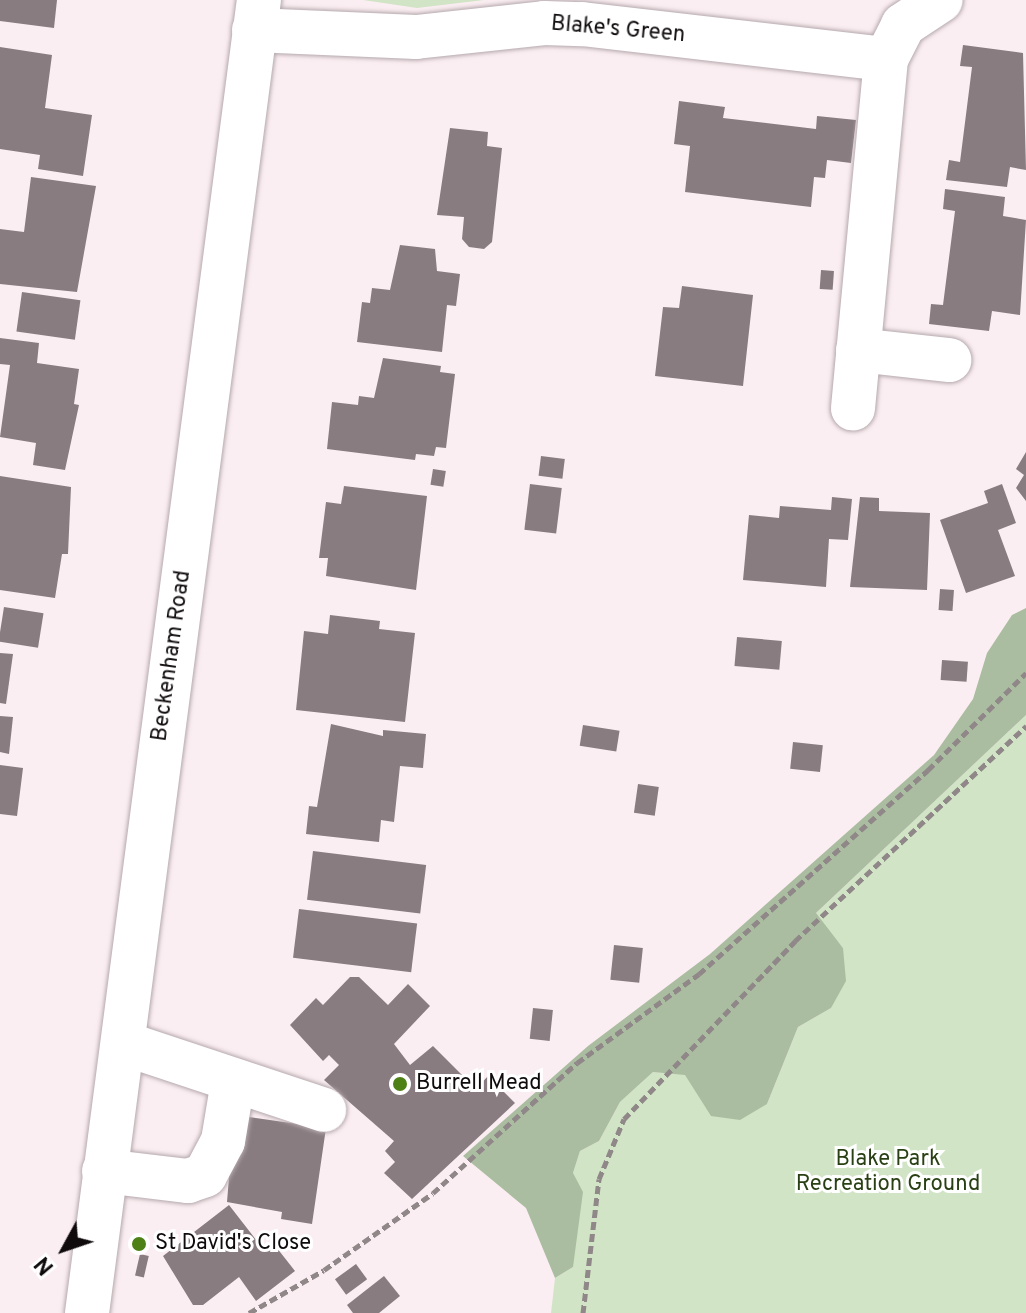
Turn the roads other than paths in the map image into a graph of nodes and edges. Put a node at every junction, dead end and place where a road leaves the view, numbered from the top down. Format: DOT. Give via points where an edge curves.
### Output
graph roads {
  1 [pos="941,0"];
  2 [pos="257,15"];
  3 [pos="886,59"];
  4 [pos="858,350"];
  5 [pos="949,360"];
  6 [pos="853,408"];
  7 [pos="123,1043"];
  8 [pos="233,1081"];
  9 [pos="324,1110"];
  10 [pos="104,1171"];
  11 [pos="87,1313"];
  1 -- 3 [label="main road" via="903,25"];
  2 -- 3 [label="main road, Blake's Green" via="416,37 582,24"];
  2 -- 7 [label="main road, Beckenham Road"];
  3 -- 4 [label="main road"];
  4 -- 5 [label="main road"];
  4 -- 6 [label="main road"];
  7 -- 8 [label="main road"];
  7 -- 10 [label="main road, Beckenham Road"];
  8 -- 9 [label="main road"];
  8 -- 10 [label="main road" via="218,1158 205,1175 188,1181"];
  10 -- 11 [label="main road, Beckenham Road"];
}
